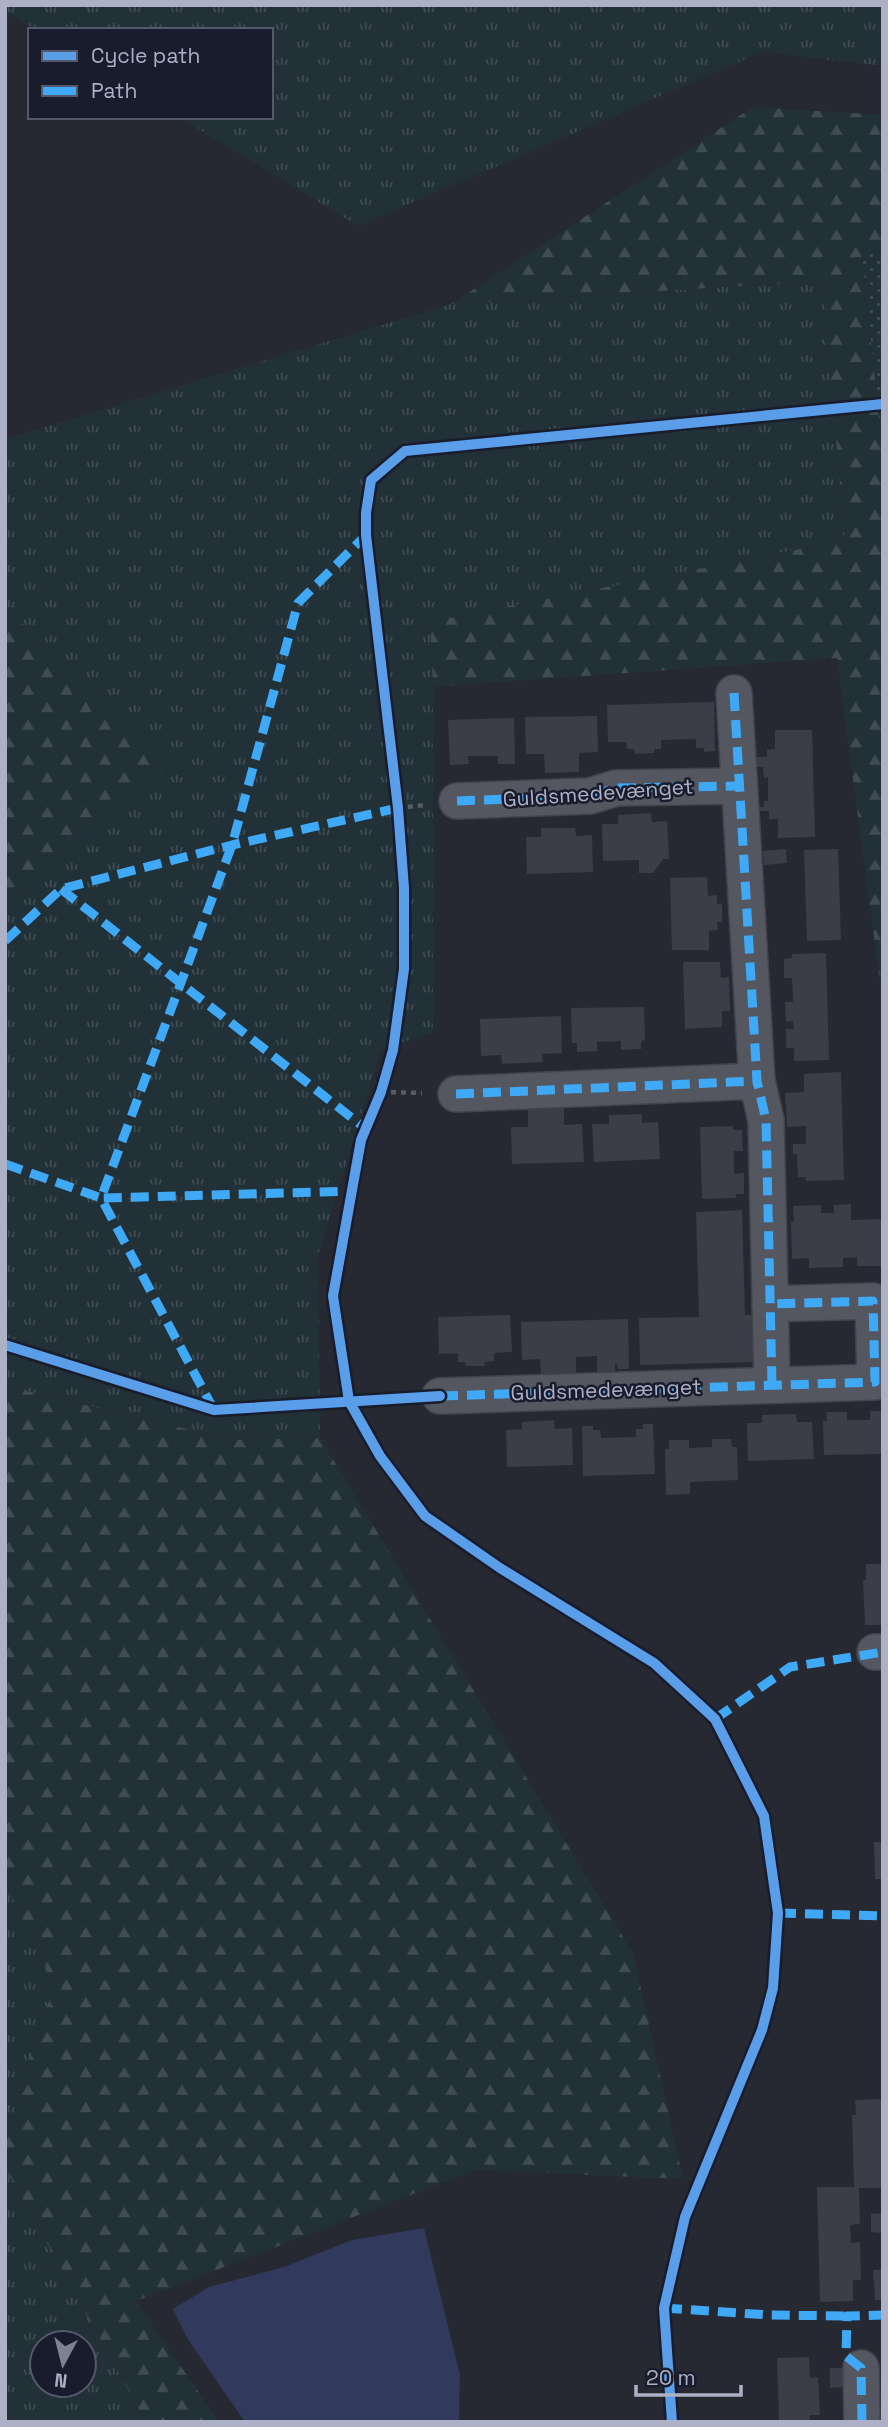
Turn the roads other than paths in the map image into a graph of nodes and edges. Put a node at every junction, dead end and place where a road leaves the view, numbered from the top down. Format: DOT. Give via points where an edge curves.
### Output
graph roads {
  1 [pos="734,693"];
  2 [pos="739,786"];
  3 [pos="457,802"];
  4 [pos="757,1081"];
  5 [pos="456,1094"];
  6 [pos="770,1304"];
  7 [pos="878,1340"];
  8 [pos="772,1385"];
  9 [pos="440,1396"];
  10 [pos="861,2368"];
  11 [pos="862,2422"];
  1 -- 2 [label="street"];
  2 -- 3 [label="street, Guldsmedevænget" via="616,788 590,796"];
  2 -- 4 [label="street"];
  4 -- 5 [label="street"];
  4 -- 6 [label="street" via="766,1120"];
  6 -- 7 [label="street, Guldsmedevænget" via="873,1301"];
  6 -- 8 [label="street"];
  7 -- 8 [label="street, Guldsmedevænget" via="875,1382"];
  8 -- 9 [label="street, Guldsmedevænget"];
  10 -- 11 [label="street"];
}
